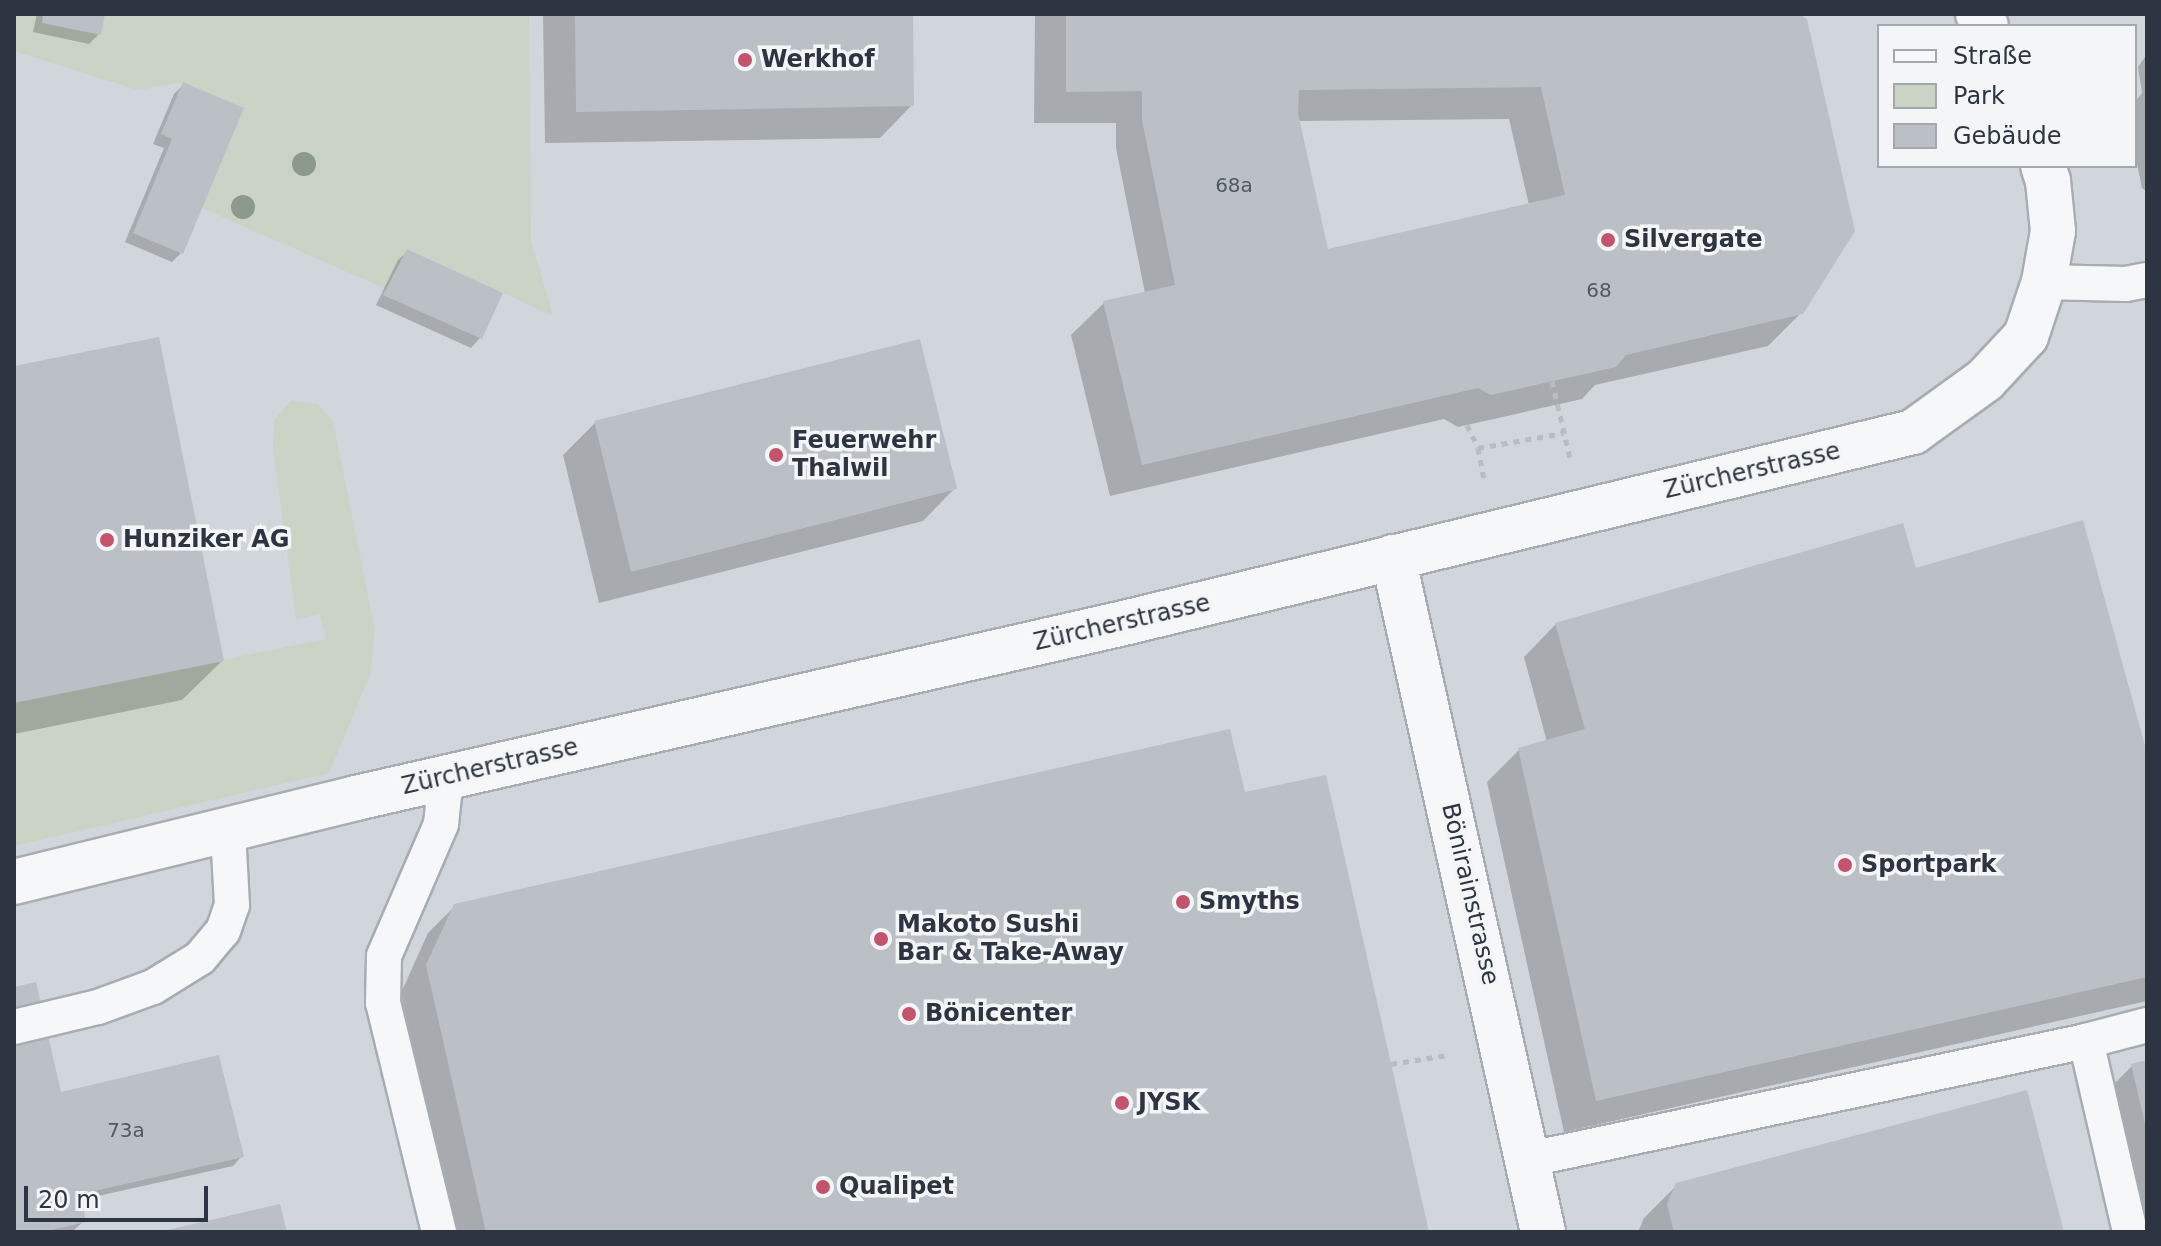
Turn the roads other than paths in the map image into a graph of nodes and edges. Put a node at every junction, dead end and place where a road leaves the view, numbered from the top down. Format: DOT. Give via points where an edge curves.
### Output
graph roads {
  1 [pos="2044,168"];
  2 [pos="2147,280"];
  3 [pos="2044,282"];
  4 [pos="1393,557"];
  5 [pos="446,777"];
  6 [pos="228,831"];
  7 [pos="14,882"];
  8 [pos="2147,1025"];
  9 [pos="14,1027"];
  10 [pos="2086,1041"];
  11 [pos="1530,1159"];
  12 [pos="439,1232"];
  13 [pos="1543,1232"];
  14 [pos="2130,1232"];
  1 -- 3 [label="street, Zürcherstrasse" via="2053,231"];
  2 -- 3 [label="lane"];
  3 -- 4 [label="street, Zürcherstrasse" via="2026,336 1985,380 1913,432"];
  4 -- 5 [label="street, Zürcherstrasse"];
  4 -- 11 [label="street, Bönirainstrasse"];
  5 -- 6 [label="street, Zürcherstrasse"];
  5 -- 12 [label="lane" via="441,824 384,956 383,1003"];
  6 -- 7 [label="street, Zürcherstrasse"];
  6 -- 9 [label="lane" via="232,905 223,931 200,958 153,987 98,1007"];
  8 -- 10 [label="lane"];
  10 -- 11 [label="lane"];
  10 -- 14 [label="lane"];
  11 -- 13 [label="street, Bönirainstrasse"];
}
